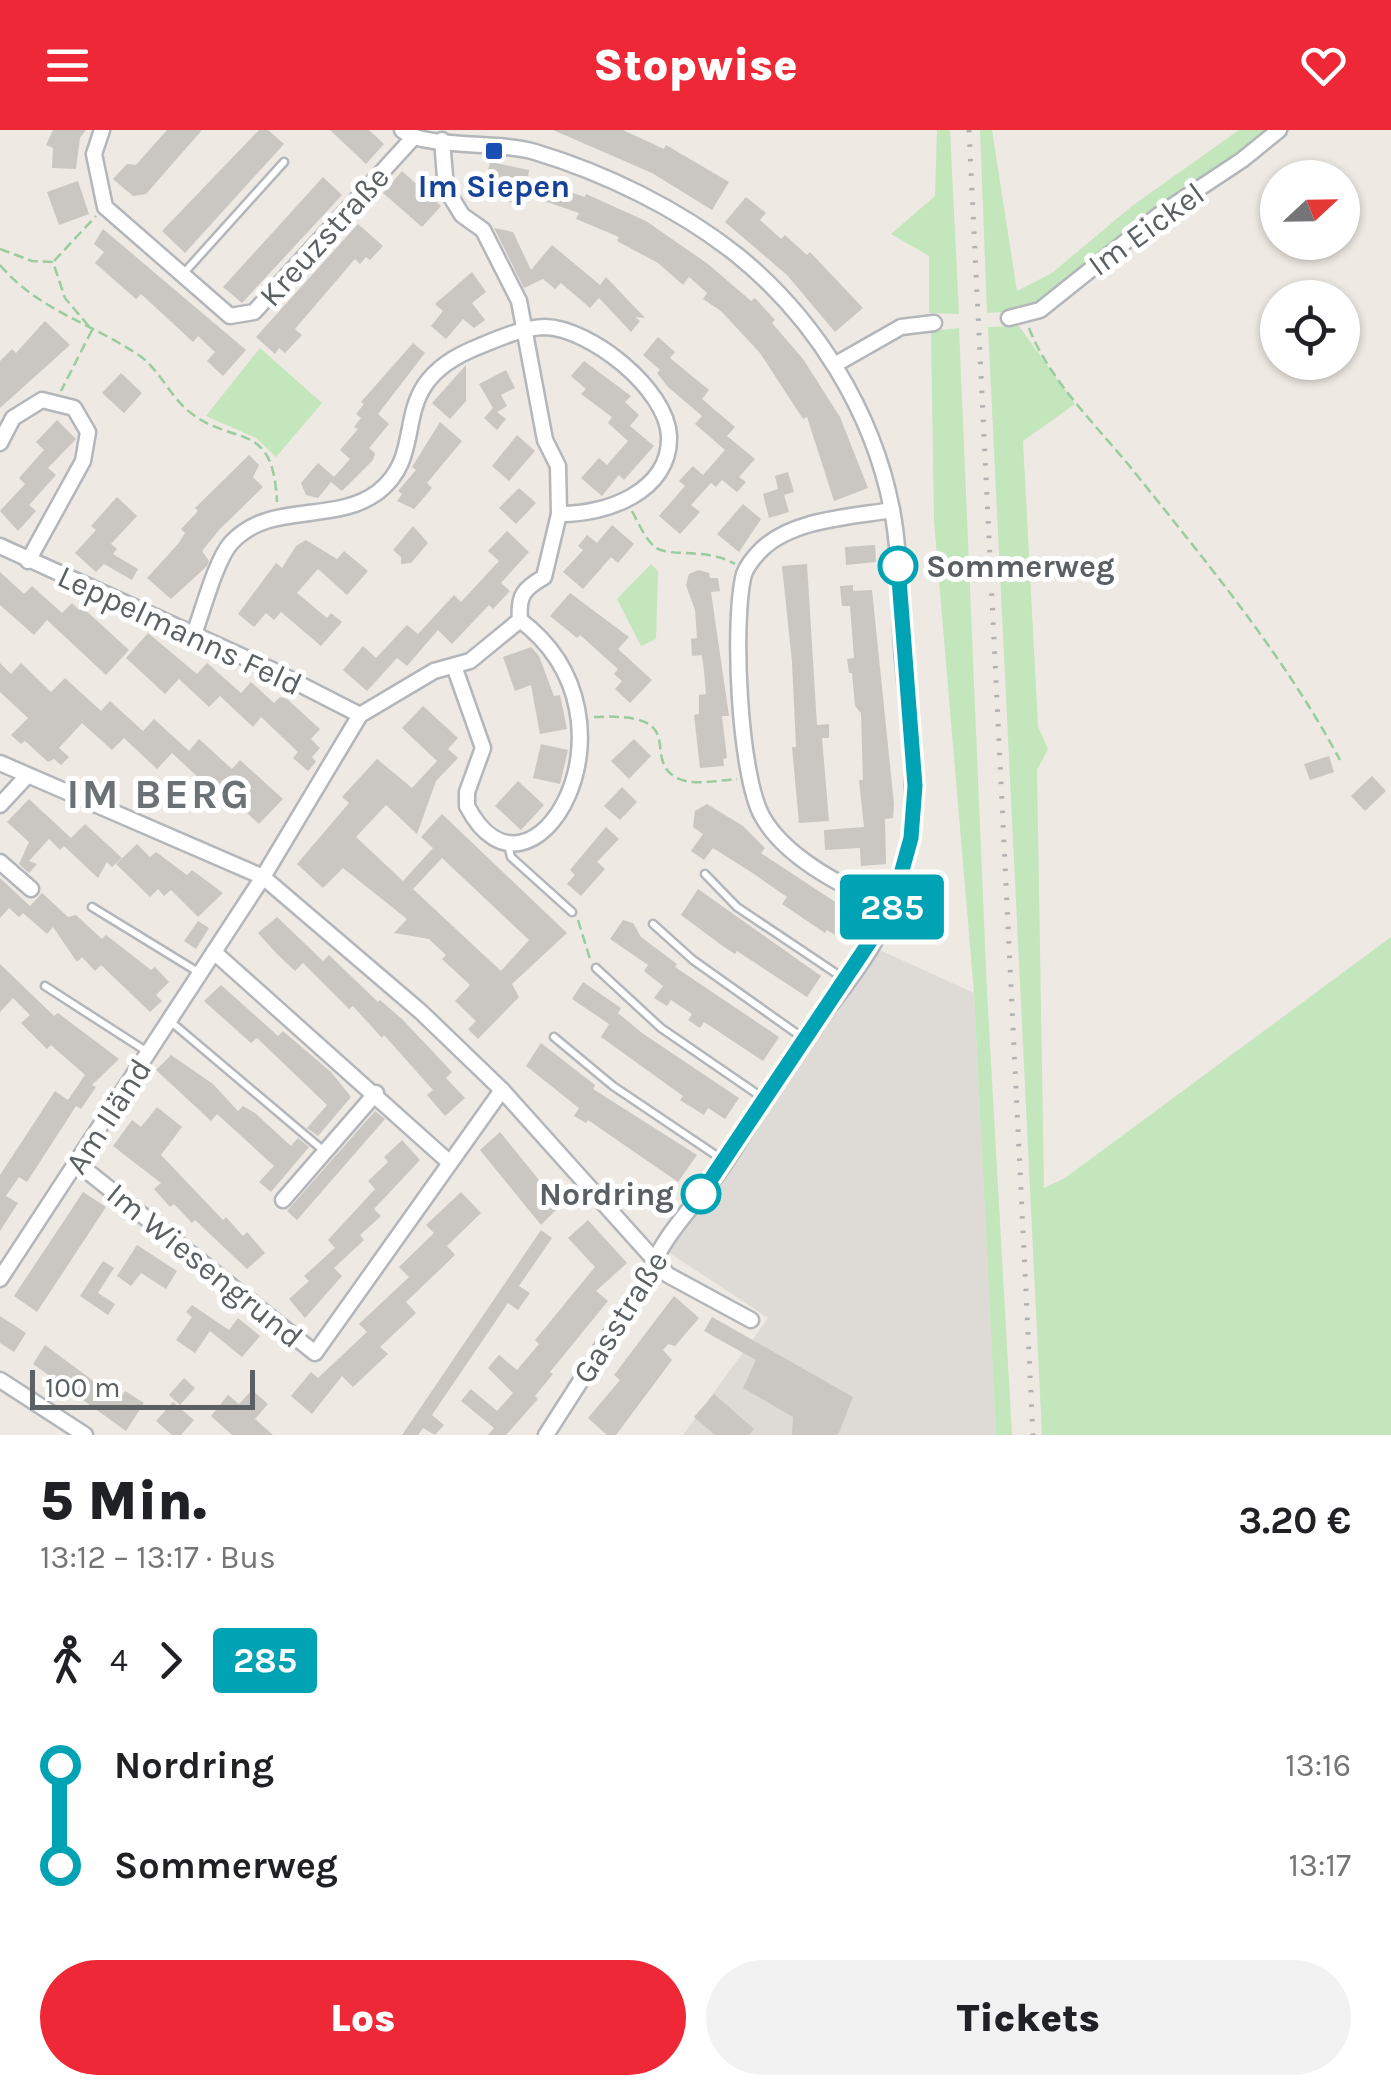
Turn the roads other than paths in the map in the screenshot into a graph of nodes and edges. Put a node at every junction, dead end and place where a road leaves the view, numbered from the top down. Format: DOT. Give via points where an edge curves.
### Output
graph roads {
  1 [pos="102,130"];
  2 [pos="1279,130"];
  3 [pos="407,134"];
  4 [pos="442,140"];
  5 [pos="284,162"];
  6 [pos="182,275"];
  7 [pos="1017,318"];
  8 [pos="934,323"];
  9 [pos="524,331"];
  10 [pos="836,364"];
  11 [pos="0,442"];
  12 [pos="892,510"];
  13 [pos="559,514"];
  14 [pos="0,546"];
  15 [pos="28,562"];
  16 [pos="520,620"];
  17 [pos="194,634"];
  18 [pos="454,666"];
  19 [pos="360,716"];
  20 [pos="0,763"];
  21 [pos="26,777"];
  22 [pos="0,805"];
  23 [pos="508,845"];
  24 [pos="0,862"];
  25 [pos="705,874"];
  26 [pos="263,877"];
  27 [pos="31,889"];
  28 [pos="92,907"];
  29 [pos="891,910"];
  30 [pos="572,912"];
  31 [pos="654,924"];
  32 [pos="214,952"];
  33 [pos="596,968"];
  34 [pos="200,974"];
  35 [pos="847,981"];
  36 [pos="45,986"];
  37 [pos="170,1021"];
  38 [pos="554,1037"];
  39 [pos="804,1039"];
  40 [pos="149,1052"];
  41 [pos="502,1090"];
  42 [pos="376,1093"];
  43 [pos="763,1098"];
  44 [pos="325,1152"];
  45 [pos="726,1162"];
  46 [pos="77,1163"];
  47 [pos="450,1163"];
  48 [pos="283,1200"];
  49 [pos="655,1257"];
  50 [pos="0,1279"];
  51 [pos="751,1320"];
  52 [pos="0,1380"];
  53 [pos="85,1435"];
  54 [pos="546,1435"];
  1 -- 6 [label="street, Kreuzstraße" via="94,154 104,207"];
  2 -- 7 [label="street, Im Eickel"];
  3 -- 4 [label="street"];
  3 -- 6 [label="street, Kreuzstraße" via="254,312 230,316"];
  4 -- 9 [label="street" via="446,189 462,215 483,230 519,301"];
  4 -- 10 [label="street, Gasstraße" via="493,143 567,162 699,227 788,302"];
  5 -- 6 [label="lane"];
  8 -- 10 [label="street" via="901,327"];
  9 -- 13 [label="street" via="545,440 558,466"];
  9 -- 13 [label="street" via="546,327 591,341 641,382 661,408 669,434 651,482 626,502 584,515"];
  9 -- 17 [label="street" via="448,358 430,373 401,457 381,490 340,510 251,526 228,545"];
  10 -- 12 [label="street, Gasstraße"];
  11 -- 15 [label="street" via="27,407 56,400 83,418 88,432 84,461"];
  12 -- 29 [label="street, Gasstraße" via="915,786 911,838"];
  12 -- 29 [label="street" via="804,526 764,547 745,570 738,625 749,779 762,816 784,843"];
  13 -- 16 [label="street" via="544,577 519,599"];
  14 -- 15 [label="street, Leppelmanns Feld"];
  15 -- 17 [label="street, Leppelmanns Feld"];
  16 -- 18 [label="street"];
  16 -- 23 [label="street" via="559,663 579,718 582,750 567,803 535,838"];
  17 -- 19 [label="street, Leppelmanns Feld"];
  18 -- 19 [label="street"];
  18 -- 23 [label="street" via="484,748 466,806"];
  19 -- 26 [label="street"];
  20 -- 21 [label="street"];
  21 -- 22 [label="street"];
  21 -- 26 [label="street"];
  23 -- 30 [label="lane" via="512,857"];
  24 -- 27 [label="street"];
  25 -- 35 [label="lane" via="736,906"];
  26 -- 32 [label="street, Am Iländ"];
  26 -- 41 [label="street"];
  28 -- 34 [label="lane"];
  29 -- 35 [label="street, Gasstraße"];
  31 -- 39 [label="lane"];
  32 -- 34 [label="street, Am Iländ"];
  32 -- 42 [label="street"];
  33 -- 43 [label="lane" via="661,1028"];
  34 -- 37 [label="street, Am Iländ"];
  35 -- 39 [label="street, Gasstraße"];
  36 -- 40 [label="lane"];
  37 -- 40 [label="street, Am Iländ"];
  37 -- 44 [label="lane"];
  38 -- 45 [label="lane"];
  39 -- 43 [label="street, Gasstraße"];
  40 -- 46 [label="street, Am Iländ"];
  41 -- 47 [label="street, Im Wiesengrund"];
  41 -- 49 [label="street"];
  42 -- 44 [label="street"];
  42 -- 47 [label="street"];
  43 -- 45 [label="street, Gasstraße"];
  44 -- 48 [label="street"];
  45 -- 49 [label="street, Gasstraße"];
  46 -- 47 [label="street, Im Wiesengrund" via="315,1353"];
  46 -- 50 [label="street, Am Iländ"];
  49 -- 51 [label="street" via="668,1276"];
  49 -- 54 [label="street, Gasstraße"];
  52 -- 53 [label="street"];
}
